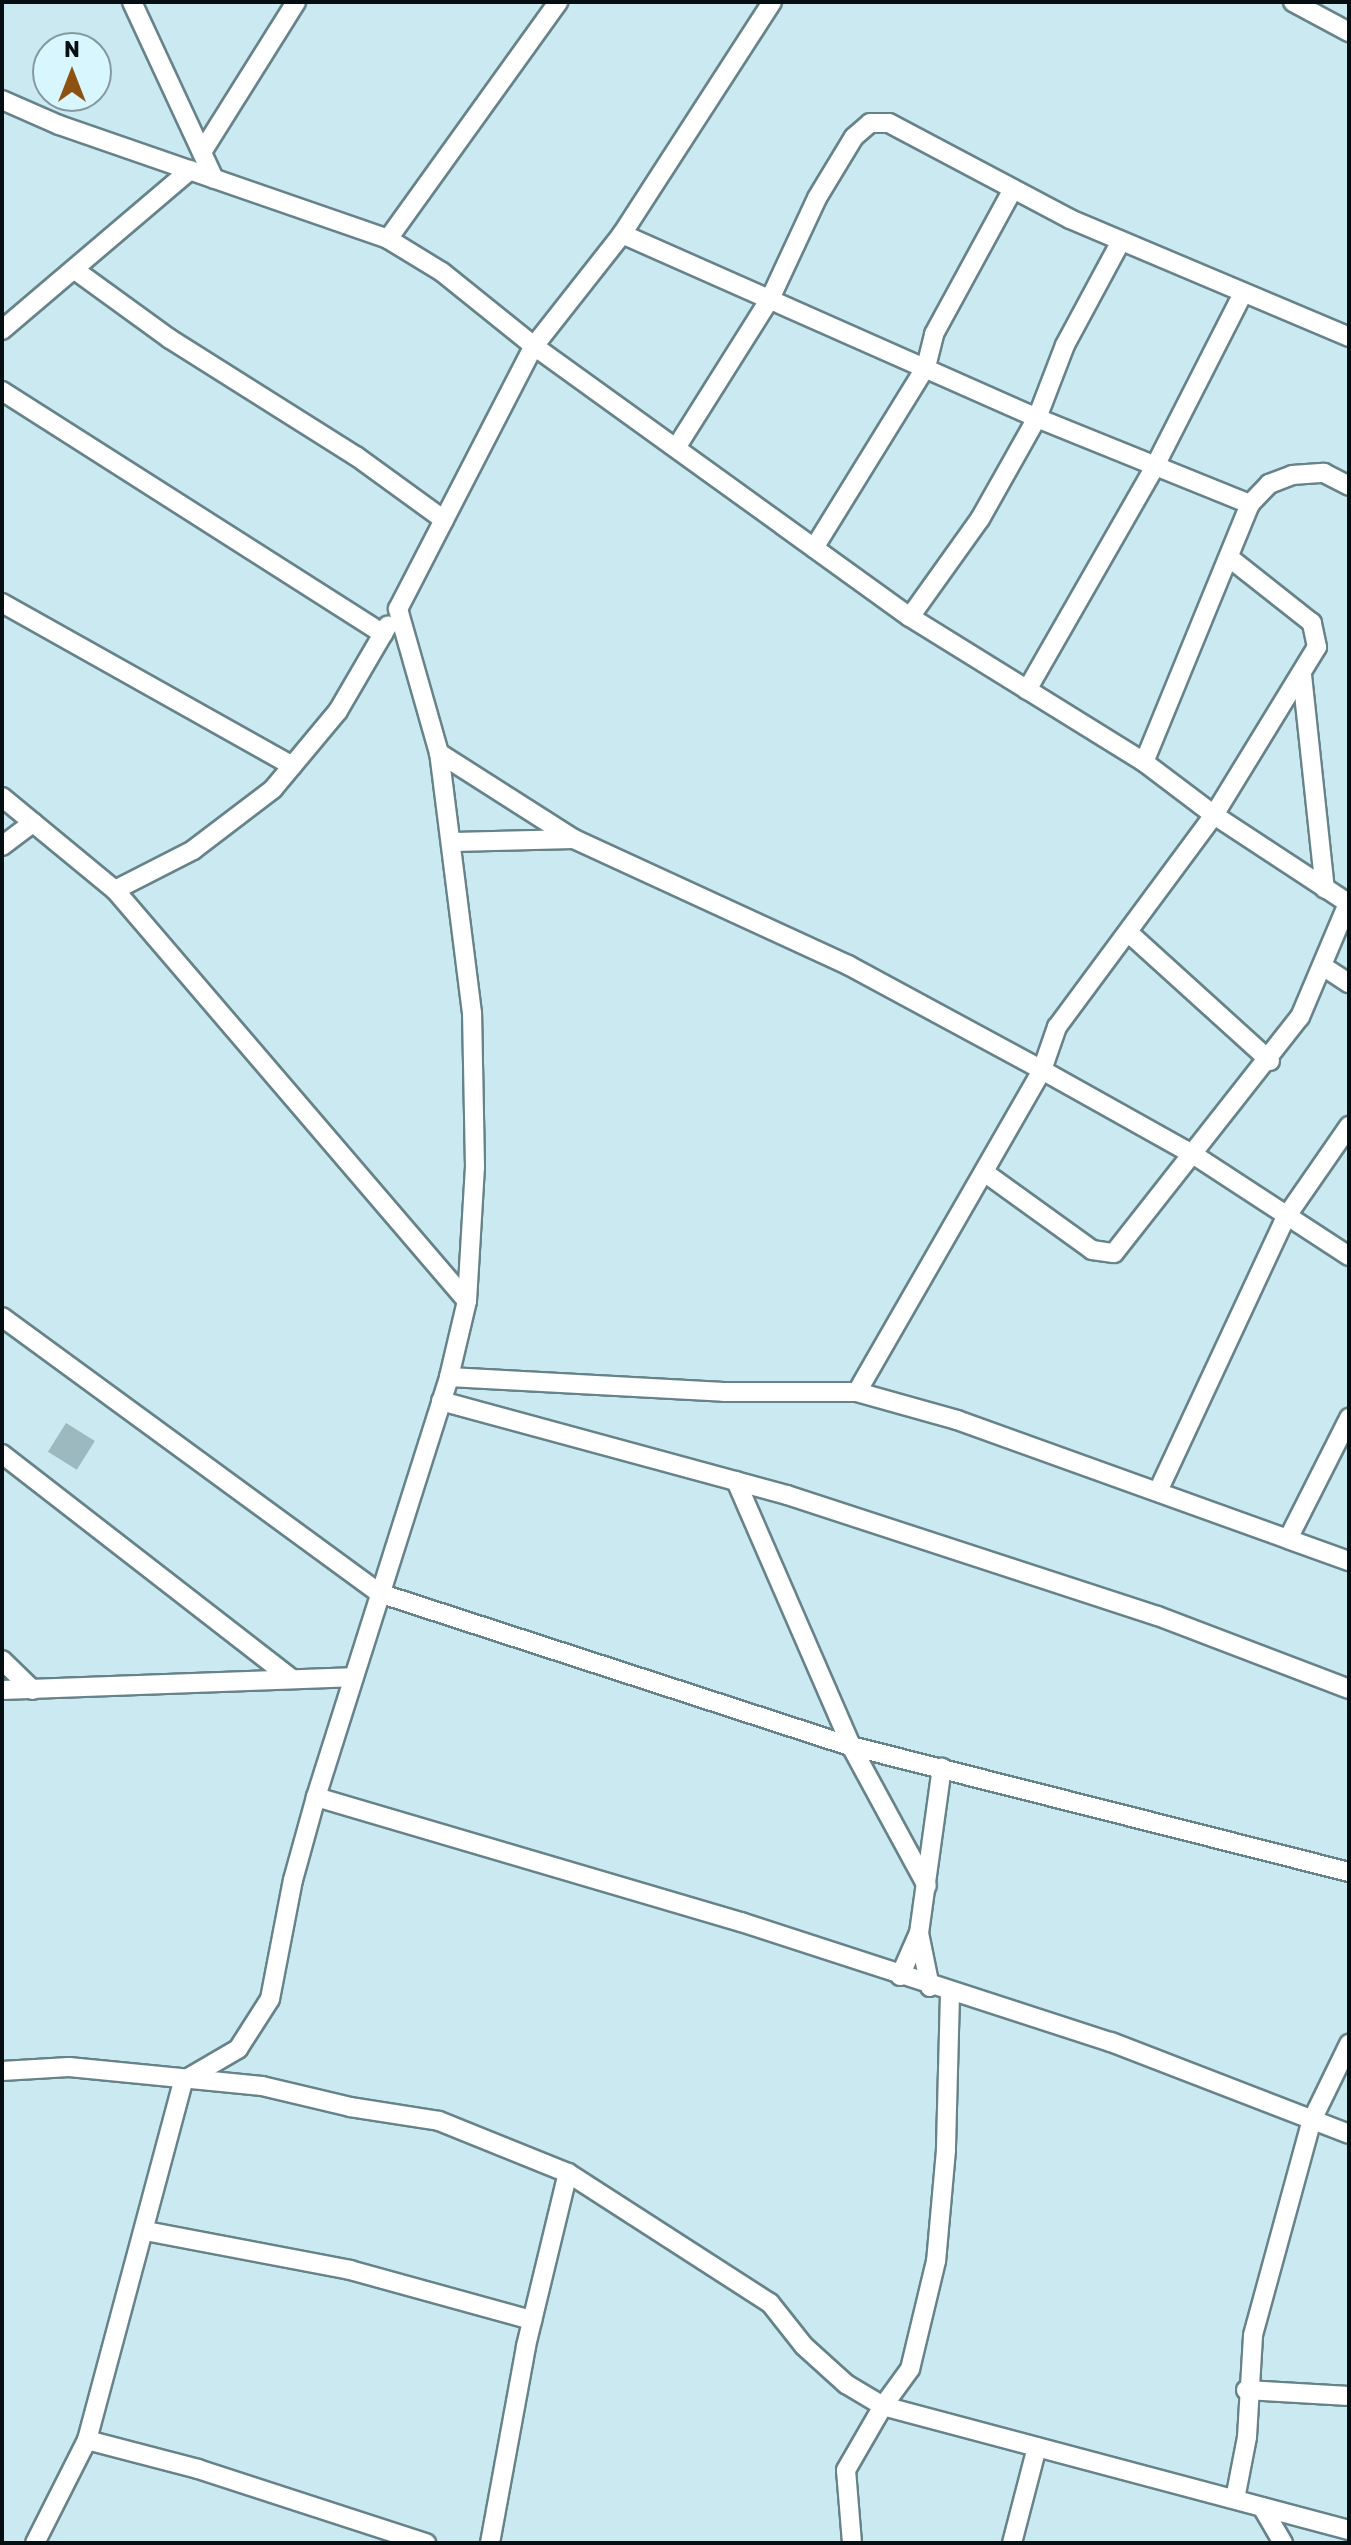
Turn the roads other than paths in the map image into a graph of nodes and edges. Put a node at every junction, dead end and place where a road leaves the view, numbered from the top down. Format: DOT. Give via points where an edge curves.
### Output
graph roads {
  1 [pos="132,2"];
  2 [pos="296,2"];
  3 [pos="558,2"];
  4 [pos="772,2"];
  5 [pos="1293,2"];
  6 [pos="1349,32"];
  7 [pos="2,100"];
  8 [pos="202,152"];
  9 [pos="190,170"];
  10 [pos="214,179"];
  11 [pos="1013,189"];
  12 [pos="622,234"];
  13 [pos="388,239"];
  14 [pos="1121,241"];
  15 [pos="75,270"];
  16 [pos="1242,295"];
  17 [pos="770,299"];
  18 [pos="2,330"];
  19 [pos="1349,337"];
  20 [pos="534,346"];
  21 [pos="926,367"];
  22 [pos="2,391"];
  23 [pos="1037,418"];
  24 [pos="676,448"];
  25 [pos="1154,468"];
  26 [pos="1349,486"];
  27 [pos="1250,504"];
  28 [pos="444,520"];
  29 [pos="814,548"];
  30 [pos="1231,559"];
  31 [pos="2,603"];
  32 [pos="398,609"];
  33 [pos="910,617"];
  34 [pos="383,634"];
  35 [pos="1302,675"];
  36 [pos="1027,690"];
  37 [pos="439,753"];
  38 [pos="1144,762"];
  39 [pos="292,766"];
  40 [pos="2,797"];
  41 [pos="1214,815"];
  42 [pos="33,823"];
  43 [pos="574,839"];
  44 [pos="453,842"];
  45 [pos="2,846"];
  46 [pos="1325,889"];
  47 [pos="115,890"];
  48 [pos="1348,902"];
  49 [pos="1130,934"];
  50 [pos="1324,967"];
  51 [pos="1349,983"];
  52 [pos="1270,1061"];
  53 [pos="1042,1070"];
  54 [pos="1349,1126"];
  55 [pos="1194,1155"];
  56 [pos="984,1172"];
  57 [pos="1286,1217"];
  58 [pos="1348,1254"];
  59 [pos="467,1301"];
  60 [pos="2,1317"];
  61 [pos="449,1377"];
  62 [pos="857,1392"];
  63 [pos="441,1401"];
  64 [pos="1349,1418"];
  65 [pos="2,1454"];
  66 [pos="736,1481"];
  67 [pos="1159,1489"];
  68 [pos="1288,1539"];
  69 [pos="1349,1561"];
  70 [pos="379,1593"];
  71 [pos="2,1660"];
  72 [pos="351,1677"];
  73 [pos="291,1678"];
  74 [pos="1349,1689"];
  75 [pos="2,1690"];
  76 [pos="33,1690"];
  77 [pos="851,1746"];
  78 [pos="942,1768"];
  79 [pos="316,1797"];
  80 [pos="1349,1872"];
  81 [pos="927,1886"];
  82 [pos="919,1933"];
  83 [pos="900,1976"];
  84 [pos="930,1987"];
  85 [pos="950,1994"];
  86 [pos="1349,2044"];
  87 [pos="2,2071"];
  88 [pos="183,2081"];
  89 [pos="1312,2120"];
  90 [pos="1349,2134"];
  91 [pos="568,2173"];
  92 [pos="146,2231"];
  93 [pos="532,2320"];
  94 [pos="1246,2390"];
  95 [pos="1349,2396"];
  96 [pos="883,2406"];
  97 [pos="87,2440"];
  98 [pos="1037,2447"];
  99 [pos="1235,2499"];
  100 [pos="1262,2507"];
  101 [pos="1349,2530"];
  102 [pos="35,2543"];
  103 [pos="426,2543"];
  104 [pos="490,2543"];
  105 [pos="852,2543"];
  106 [pos="1012,2543"];
  107 [pos="1283,2543"];
  1 -- 8 [label="street"];
  2 -- 8 [label="street"];
  3 -- 13 [label="street"];
  4 -- 12 [label="street"];
  5 -- 6 [label="street"];
  7 -- 9 [label="street"];
  8 -- 10 [label="street"];
  9 -- 10 [label="street"];
  9 -- 15 [label="street"];
  10 -- 13 [label="street"];
  11 -- 14 [label="street"];
  11 -- 17 [label="street" via="889,123 870,123 854,137 817,198"];
  11 -- 21 [label="street" via="934,334"];
  12 -- 17 [label="street"];
  12 -- 20 [label="street"];
  13 -- 20 [label="street" via="442,272"];
  14 -- 16 [label="street"];
  14 -- 23 [label="street" via="1065,345"];
  15 -- 18 [label="street"];
  15 -- 28 [label="street"];
  16 -- 19 [label="street"];
  16 -- 25 [label="street"];
  17 -- 21 [label="street"];
  17 -- 24 [label="street"];
  20 -- 24 [label="street"];
  20 -- 28 [label="street"];
  21 -- 23 [label="street"];
  21 -- 29 [label="street"];
  22 -- 34 [label="street"];
  23 -- 25 [label="street"];
  23 -- 33 [label="street" via="980,519"];
  24 -- 29 [label="street"];
  25 -- 27 [label="street"];
  25 -- 36 [label="street"];
  26 -- 27 [label="street" via="1324,473 1292,475 1269,484"];
  27 -- 30 [label="street"];
  28 -- 32 [label="street"];
  29 -- 33 [label="street"];
  30 -- 35 [label="street" via="1312,623 1317,647"];
  30 -- 38 [label="street"];
  31 -- 39 [label="street"];
  32 -- 34 [label="street"];
  32 -- 37 [label="street"];
  33 -- 36 [label="street"];
  34 -- 39 [label="street" via="338,711"];
  35 -- 41 [label="street"];
  35 -- 46 [label="street"];
  36 -- 38 [label="street"];
  37 -- 43 [label="street"];
  37 -- 44 [label="street"];
  38 -- 41 [label="street"];
  39 -- 47 [label="street" via="273,789 193,850"];
  40 -- 42 [label="street"];
  41 -- 46 [label="street"];
  41 -- 49 [label="street"];
  42 -- 45 [label="street"];
  42 -- 47 [label="street"];
  43 -- 44 [label="street"];
  43 -- 53 [label="street" via="848,965"];
  44 -- 59 [label="street" via="472,1013 475,1167"];
  46 -- 48 [label="street"];
  47 -- 59 [label="street"];
  48 -- 50 [label="street"];
  49 -- 52 [label="street"];
  49 -- 53 [label="street" via="1057,1027"];
  50 -- 51 [label="street"];
  50 -- 52 [label="street" via="1300,1017"];
  52 -- 55 [label="street"];
  53 -- 55 [label="street"];
  53 -- 56 [label="street"];
  54 -- 57 [label="street"];
  55 -- 56 [label="street" via="1114,1253 1103,1254"];
  55 -- 57 [label="street"];
  56 -- 62 [label="street"];
  57 -- 58 [label="street"];
  57 -- 67 [label="street"];
  59 -- 61 [label="street"];
  60 -- 70 [label="street"];
  61 -- 62 [label="street" via="724,1392"];
  61 -- 63 [label="street"];
  62 -- 67 [label="street"];
  63 -- 66 [label="street"];
  63 -- 70 [label="street"];
  64 -- 68 [label="street"];
  65 -- 73 [label="street"];
  66 -- 74 [label="street" via="1158,1616"];
  66 -- 77 [label="street"];
  67 -- 68 [label="street"];
  68 -- 69 [label="street"];
  70 -- 72 [label="street"];
  70 -- 77 [label="street"];
  71 -- 76 [label="street"];
  72 -- 73 [label="street"];
  72 -- 79 [label="street"];
  73 -- 76 [label="street"];
  75 -- 76 [label="street"];
  77 -- 78 [label="street"];
  77 -- 81 [label="street"];
  78 -- 80 [label="street"];
  78 -- 81 [label="street"];
  79 -- 83 [label="street" via="741,1922"];
  79 -- 88 [label="street" via="270,1999 238,2049"];
  81 -- 82 [label="street"];
  82 -- 83 [label="street"];
  82 -- 84 [label="street"];
  83 -- 84 [label="street"];
  84 -- 85 [label="street"];
  85 -- 89 [label="street" via="1111,2042"];
  85 -- 96 [label="street" via="946,2150 936,2261 910,2369"];
  86 -- 89 [label="street"];
  87 -- 88 [label="street" via="69,2067"];
  88 -- 91 [label="street" via="262,2086 439,2121"];
  88 -- 92 [label="street"];
  89 -- 90 [label="street"];
  89 -- 94 [label="street" via="1253,2335"];
  91 -- 93 [label="street"];
  91 -- 96 [label="street" via="770,2303 835,2375"];
  92 -- 93 [label="street" via="350,2270"];
  92 -- 97 [label="street"];
  93 -- 104 [label="street"];
  94 -- 95 [label="street"];
  94 -- 99 [label="street" via="1247,2437"];
  96 -- 98 [label="street"];
  96 -- 105 [label="street" via="846,2470"];
  97 -- 102 [label="street"];
  97 -- 103 [label="street" via="198,2469"];
  98 -- 99 [label="street"];
  98 -- 106 [label="street"];
  99 -- 100 [label="street"];
  100 -- 101 [label="street"];
  100 -- 107 [label="street"];
}
